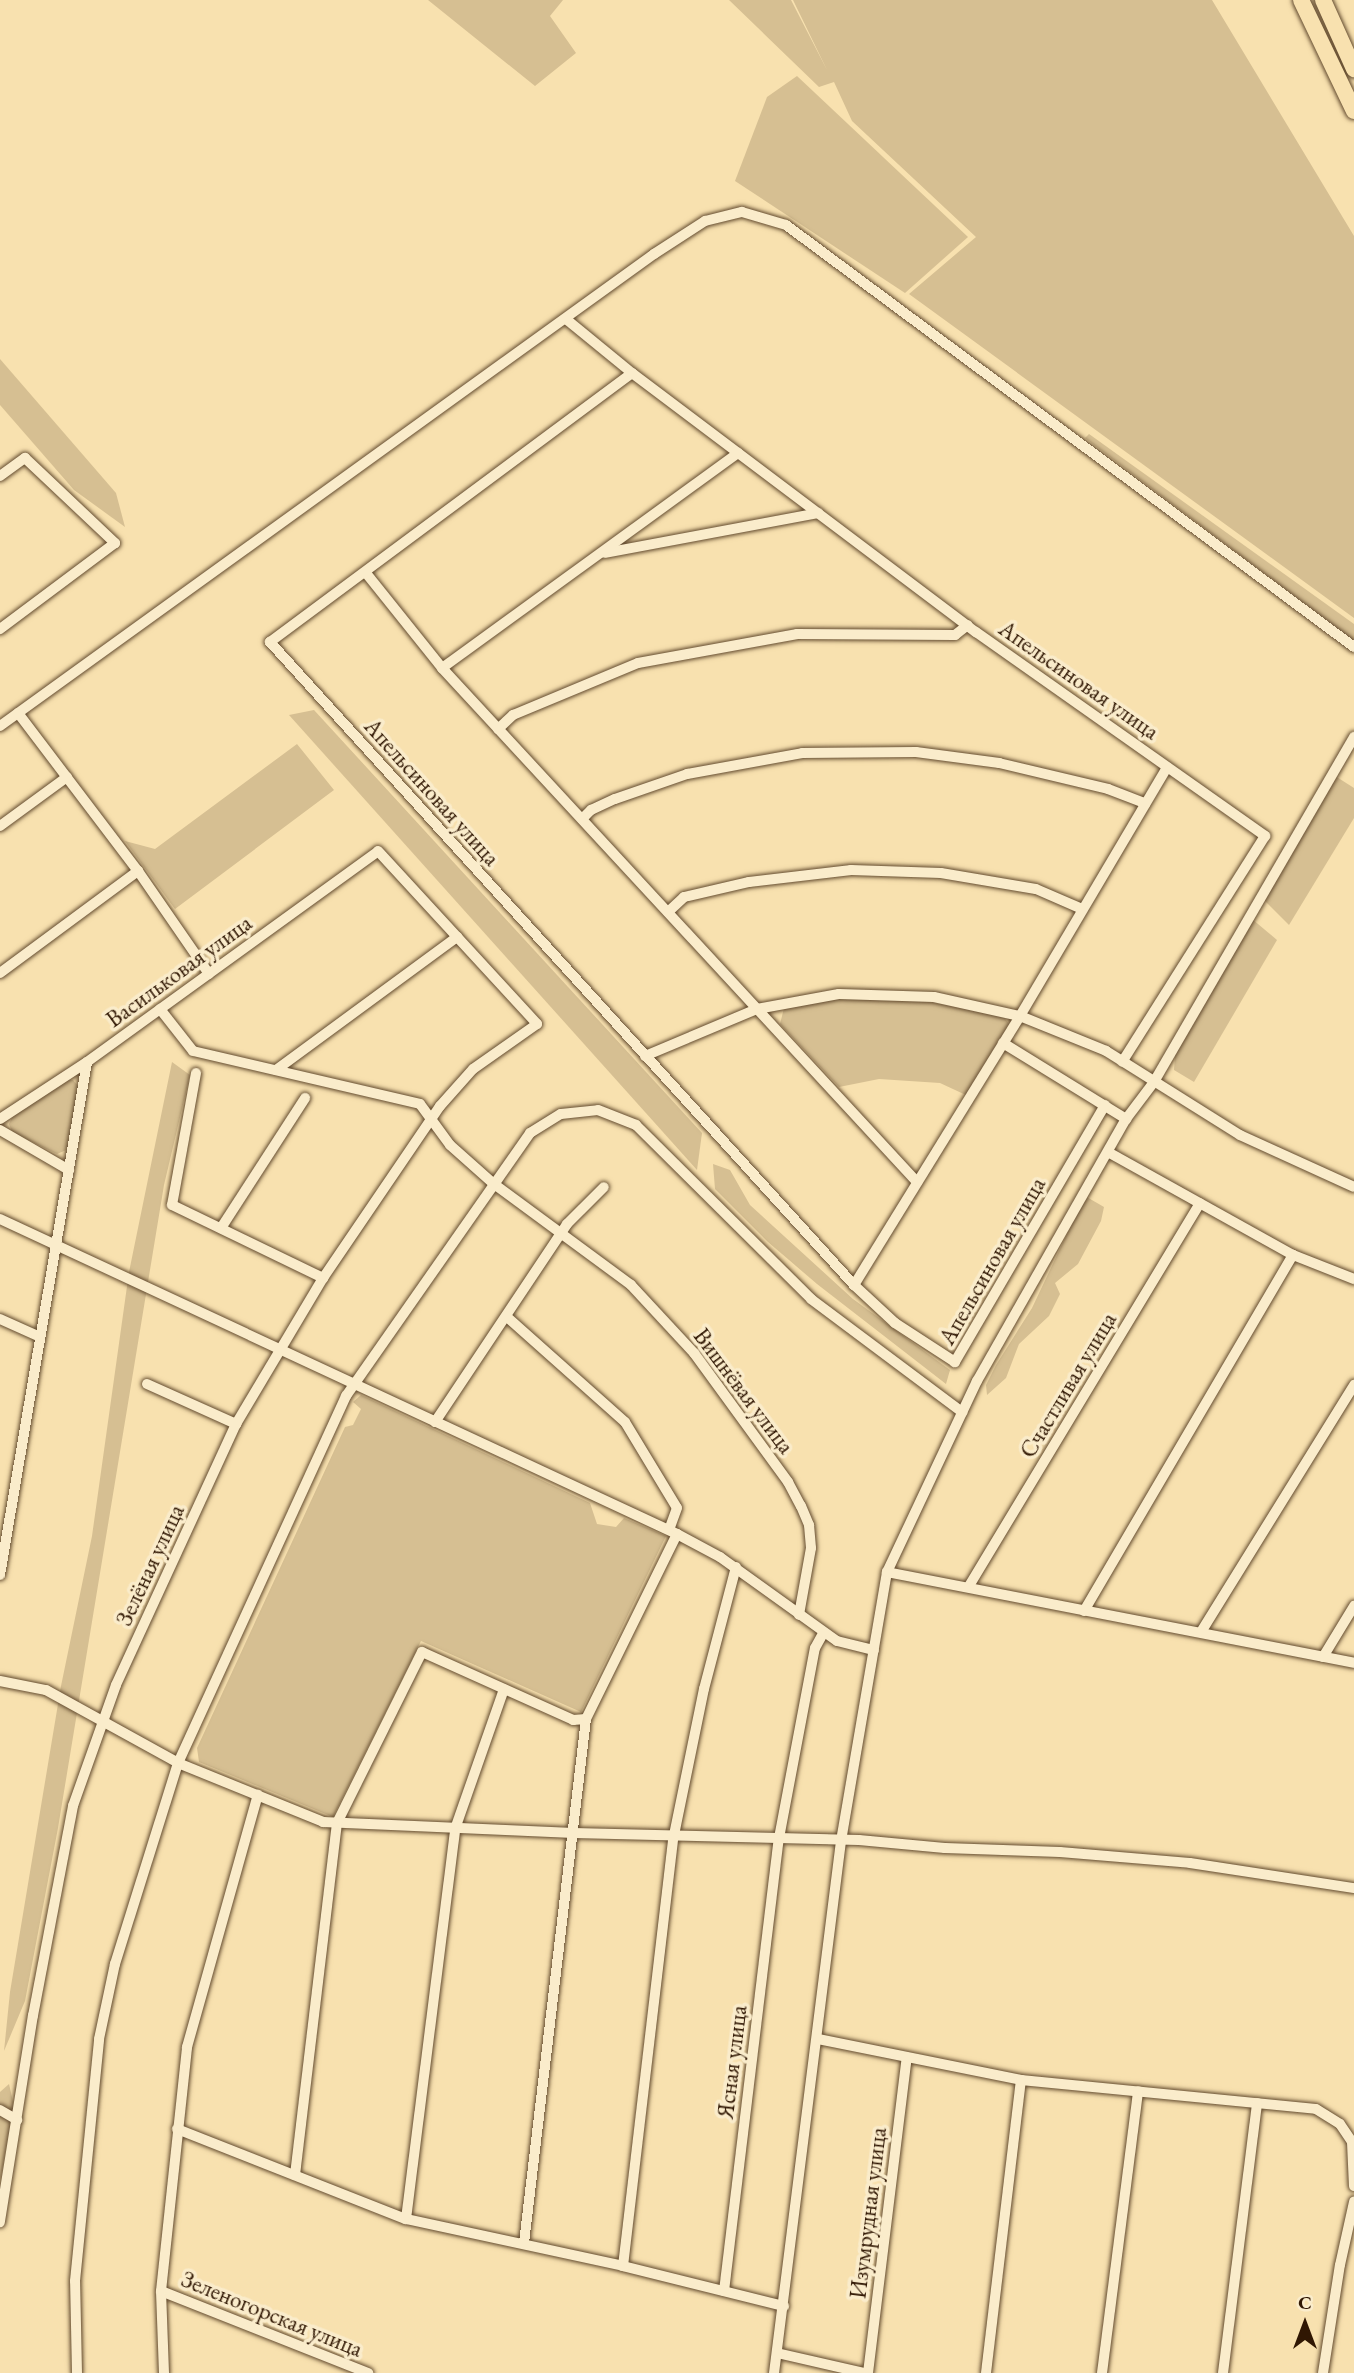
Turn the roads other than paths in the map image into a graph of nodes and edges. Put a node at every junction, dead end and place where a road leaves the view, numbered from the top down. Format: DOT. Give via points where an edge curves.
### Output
graph roads {
  1 [pos="1301,0"];
  2 [pos="1323,0"];
  3 [pos="1354,69"];
  4 [pos="1354,111"];
  5 [pos="566,319"];
  6 [pos="632,373"];
  7 [pos="738,453"];
  8 [pos="0,476"];
  9 [pos="818,513"];
  10 [pos="602,554"];
  11 [pos="366,573"];
  12 [pos="968,625"];
  13 [pos="0,629"];
  14 [pos="1354,647"];
  15 [pos="442,668"];
  16 [pos="18,713"];
  17 [pos="0,726"];
  18 [pos="498,729"];
  19 [pos="1354,737"];
  20 [pos="1167,767"];
  21 [pos="67,777"];
  22 [pos="1145,803"];
  23 [pos="582,819"];
  24 [pos="0,826"];
  25 [pos="138,871"];
  26 [pos="1083,909"];
  27 [pos="668,912"];
  28 [pos="457,937"];
  29 [pos="0,974"];
  30 [pos="209,974"];
  31 [pos="160,1009"];
  32 [pos="757,1009"];
  33 [pos="1020,1016"];
  34 [pos="1003,1043"];
  35 [pos="645,1056"];
  36 [pos="87,1062"];
  37 [pos="1122,1062"];
  38 [pos="276,1070"];
  39 [pos="196,1073"];
  40 [pos="1154,1082"];
  41 [pos="305,1098"];
  42 [pos="1105,1105"];
  43 [pos="432,1118"];
  44 [pos="0,1119"];
  45 [pos="1126,1119"];
  46 [pos="0,1130"];
  47 [pos="1108,1152"];
  48 [pos="69,1170"];
  49 [pos="918,1182"];
  50 [pos="494,1184"];
  51 [pos="1354,1186"];
  52 [pos="604,1187"];
  53 [pos="1200,1203"];
  54 [pos="0,1219"];
  55 [pos="221,1228"];
  56 [pos="561,1234"];
  57 [pos="55,1245"];
  58 [pos="1293,1255"];
  59 [pos="323,1279"];
  60 [pos="1354,1279"];
  61 [pos="854,1285"];
  62 [pos="507,1317"];
  63 [pos="0,1319"];
  64 [pos="40,1337"];
  65 [pos="278,1351"];
  66 [pos="148,1384"];
  67 [pos="354,1384"];
  68 [pos="1354,1385"];
  69 [pos="962,1412"];
  70 [pos="435,1422"];
  71 [pos="236,1424"];
  72 [pos="673,1532"];
  73 [pos="736,1567"];
  74 [pos="887,1572"];
  75 [pos="0,1575"];
  76 [pos="969,1587"];
  77 [pos="1354,1606"];
  78 [pos="1084,1611"];
  79 [pos="799,1615"];
  80 [pos="824,1632"];
  81 [pos="1201,1632"];
  82 [pos="874,1650"];
  83 [pos="1323,1657"];
  84 [pos="1354,1662"];
  85 [pos="0,1681"];
  86 [pos="504,1689"];
  87 [pos="586,1719"];
  88 [pos="102,1723"];
  89 [pos="178,1763"];
  90 [pos="258,1795"];
  91 [pos="337,1823"];
  92 [pos="455,1829"];
  93 [pos="574,1833"];
  94 [pos="674,1835"];
  95 [pos="779,1838"];
  96 [pos="841,1841"];
  97 [pos="1354,1888"];
  98 [pos="818,2039"];
  99 [pos="907,2057"];
  100 [pos="1021,2080"];
  101 [pos="1138,2091"];
  102 [pos="1257,2103"];
  103 [pos="0,2110"];
  104 [pos="17,2120"];
  105 [pos="177,2129"];
  106 [pos="295,2175"];
  107 [pos="1354,2186"];
  108 [pos="1354,2202"];
  109 [pos="406,2218"];
  110 [pos="0,2222"];
  111 [pos="524,2244"];
  112 [pos="623,2266"];
  113 [pos="161,2291"];
  114 [pos="724,2291"];
  115 [pos="784,2306"];
  116 [pos="777,2353"];
  117 [pos="78,2373"];
  118 [pos="164,2373"];
  119 [pos="368,2373"];
  120 [pos="774,2373"];
  121 [pos="866,2373"];
  122 [pos="986,2373"];
  123 [pos="1102,2373"];
  124 [pos="1223,2373"];
  125 [pos="1323,2373"];
  1 -- 4 [label="main road"];
  2 -- 3 [label="main road"];
  5 -- 6 [label="street"];
  5 -- 14 [label="street" via="705,221 742,212 786,225"];
  5 -- 16 [label="street"];
  6 -- 7 [label="street, Апельсиновая улица"];
  6 -- 11 [label="street, Апельсиновая улица"];
  7 -- 9 [label="street, Апельсиновая улица"];
  7 -- 10 [label="street"];
  8 -- 13 [label="street" via="26,458 116,543"];
  9 -- 10 [label="street"];
  9 -- 12 [label="street, Апельсиновая улица"];
  10 -- 15 [label="street"];
  11 -- 15 [label="street"];
  11 -- 35 [label="street, Апельсиновая улица" via="270,642"];
  12 -- 18 [label="street, Апельсиновая улица" via="955,635 797,634 638,663 513,715"];
  12 -- 20 [label="street, Апельсиновая улица"];
  15 -- 18 [label="street"];
  16 -- 17 [label="street"];
  16 -- 21 [label="street"];
  18 -- 23 [label="street"];
  19 -- 40 [label="street"];
  20 -- 22 [label="street, Апельсиновая улица"];
  20 -- 37 [label="street, Апельсиновая улица" via="1265,836"];
  21 -- 24 [label="street"];
  21 -- 25 [label="street"];
  22 -- 23 [label="street" via="1108,789 999,763 916,752 802,753 687,774 615,799"];
  22 -- 26 [label="street, Апельсиновая улица"];
  23 -- 27 [label="street"];
  25 -- 29 [label="street"];
  25 -- 30 [label="street"];
  26 -- 27 [label="street" via="1036,889 941,873 851,870 749,882 684,897"];
  26 -- 33 [label="street, Апельсиновая улица"];
  27 -- 32 [label="street"];
  28 -- 30 [label="street, Васильковая улица" via="379,851"];
  28 -- 38 [label="street"];
  28 -- 43 [label="street" via="537,1024 473,1069"];
  30 -- 31 [label="street, Васильковая улица"];
  31 -- 36 [label="street, Васильковая улица"];
  31 -- 38 [label="street" via="192,1051"];
  32 -- 33 [label="street" via="839,994 934,997"];
  32 -- 35 [label="street"];
  32 -- 49 [label="street"];
  33 -- 34 [label="street, Апельсиновая улица"];
  33 -- 37 [label="street"];
  34 -- 42 [label="street"];
  34 -- 49 [label="street, Апельсиновая улица"];
  35 -- 61 [label="street, Апельсиновая улица"];
  36 -- 44 [label="street, Васильковая улица"];
  36 -- 48 [label="street"];
  37 -- 40 [label="street"];
  38 -- 43 [label="street" via="420,1104"];
  39 -- 55 [label="street" via="172,1205"];
  40 -- 45 [label="street"];
  40 -- 51 [label="street" via="1240,1135"];
  41 -- 55 [label="street"];
  42 -- 45 [label="street"];
  42 -- 61 [label="street, Апельсиновая улица" via="955,1362 895,1323"];
  43 -- 50 [label="street, Вишнёвая улица" via="450,1145"];
  43 -- 59 [label="street, Зелёная улица"];
  45 -- 47 [label="street"];
  46 -- 48 [label="street"];
  47 -- 53 [label="street"];
  47 -- 69 [label="street"];
  48 -- 57 [label="street"];
  49 -- 61 [label="street, Апельсиновая улица"];
  50 -- 56 [label="street, Вишнёвая улица"];
  50 -- 67 [label="street"];
  50 -- 69 [label="street" via="530,1133 561,1114 598,1110 636,1125 811,1299"];
  52 -- 56 [label="street"];
  53 -- 58 [label="street"];
  53 -- 76 [label="street, Счастливая улица"];
  54 -- 57 [label="street"];
  55 -- 59 [label="street"];
  56 -- 62 [label="street"];
  56 -- 79 [label="street, Вишнёвая улица" via="631,1285 694,1353 788,1482 808,1525 811,1548"];
  57 -- 64 [label="street"];
  57 -- 65 [label="street"];
  58 -- 60 [label="street"];
  58 -- 78 [label="street"];
  59 -- 65 [label="street, Зелёная улица"];
  62 -- 70 [label="street"];
  62 -- 72 [label="street" via="625,1422 677,1508"];
  63 -- 64 [label="street"];
  64 -- 75 [label="street"];
  65 -- 67 [label="street"];
  65 -- 71 [label="street, Зелёная улица"];
  66 -- 71 [label="street"];
  67 -- 70 [label="street"];
  67 -- 89 [label="street"];
  68 -- 81 [label="street"];
  69 -- 74 [label="street"];
  70 -- 72 [label="street"];
  71 -- 88 [label="street, Зелёная улица"];
  72 -- 73 [label="street"];
  72 -- 87 [label="street"];
  73 -- 79 [label="street"];
  73 -- 94 [label="street" via="704,1689"];
  74 -- 76 [label="street"];
  74 -- 82 [label="street"];
  76 -- 78 [label="street"];
  77 -- 83 [label="street"];
  78 -- 81 [label="street"];
  79 -- 80 [label="street"];
  80 -- 82 [label="street" via="837,1641"];
  80 -- 95 [label="street" via="815,1648"];
  81 -- 83 [label="street"];
  82 -- 96 [label="street"];
  83 -- 84 [label="street"];
  85 -- 88 [label="street" via="46,1690"];
  86 -- 87 [label="street" via="573,1720"];
  86 -- 91 [label="street" via="422,1652"];
  86 -- 92 [label="street"];
  87 -- 93 [label="street"];
  88 -- 89 [label="street"];
  88 -- 104 [label="street, Зелёная улица" via="74,1806"];
  89 -- 90 [label="street"];
  89 -- 117 [label="street" via="115,1964 99,2039 75,2281"];
  90 -- 91 [label="street" via="323,1822"];
  90 -- 105 [label="street" via="187,2047"];
  91 -- 92 [label="street"];
  91 -- 106 [label="street"];
  92 -- 93 [label="street"];
  92 -- 109 [label="street"];
  93 -- 94 [label="street"];
  93 -- 111 [label="street"];
  94 -- 95 [label="street"];
  94 -- 112 [label="street"];
  95 -- 96 [label="street"];
  95 -- 114 [label="street, Ясная улица"];
  96 -- 97 [label="street" via="1177,1862"];
  96 -- 98 [label="street"];
  98 -- 99 [label="street"];
  98 -- 115 [label="street"];
  99 -- 100 [label="street"];
  99 -- 121 [label="street, Изумрудная улица"];
  100 -- 101 [label="street"];
  100 -- 122 [label="street"];
  101 -- 102 [label="street"];
  101 -- 123 [label="street"];
  102 -- 107 [label="street" via="1316,2109 1340,2124 1352,2142"];
  102 -- 124 [label="street"];
  103 -- 104 [label="street"];
  104 -- 110 [label="street, Зелёная улица"];
  105 -- 106 [label="street"];
  105 -- 113 [label="street"];
  106 -- 109 [label="street"];
  108 -- 125 [label="street"];
  109 -- 111 [label="street"];
  111 -- 112 [label="street"];
  112 -- 114 [label="street"];
  113 -- 118 [label="street"];
  113 -- 119 [label="street, Зеленогорская улица"];
  114 -- 115 [label="street"];
  115 -- 116 [label="street"];
  116 -- 120 [label="street"];
  116 -- 121 [label="street, Изумрудная улица"];
}
